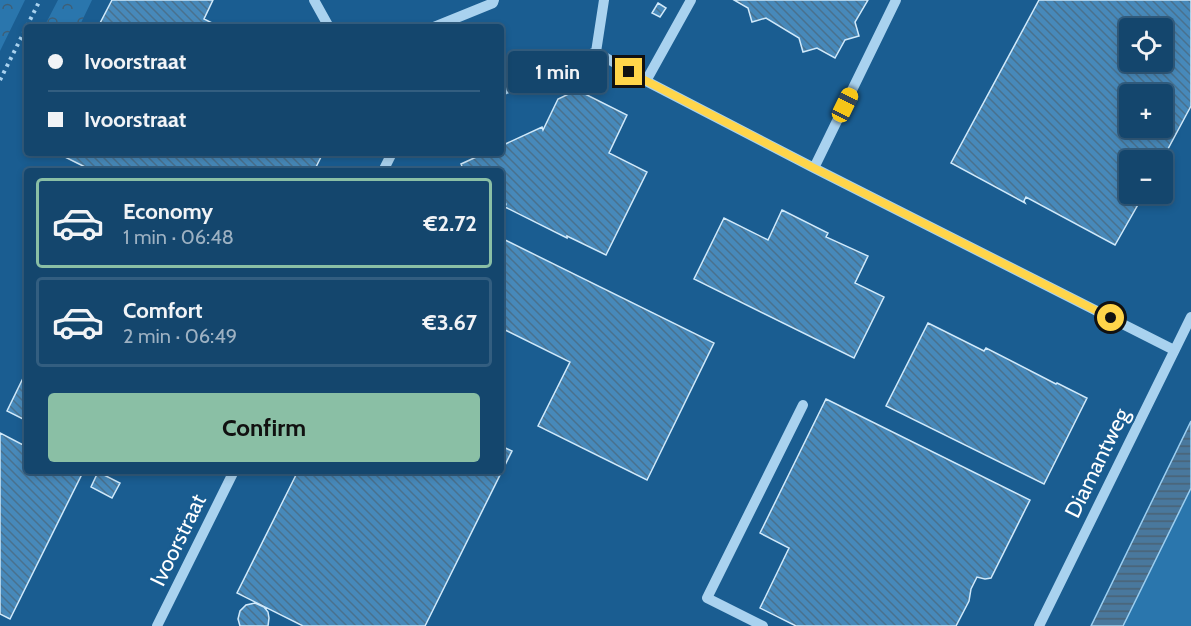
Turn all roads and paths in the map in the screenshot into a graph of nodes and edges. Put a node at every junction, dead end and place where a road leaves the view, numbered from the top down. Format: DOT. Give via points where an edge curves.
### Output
graph roads {
  1 [pos="40,0"];
  2 [pos="314,0"];
  3 [pos="494,0"];
  4 [pos="604,0"];
  5 [pos="691,0"];
  6 [pos="896,0"];
  7 [pos="28,24"];
  8 [pos="327,24"];
  9 [pos="441,24"];
  10 [pos="24,32"];
  11 [pos="596,52"];
  12 [pos="0,80"];
  13 [pos="646,81"];
  14 [pos="504,90"];
  15 [pos="814,168"];
  16 [pos="1191,317"];
  17 [pos="1174,350"];
  18 [pos="803,405"];
  19 [pos="233,474"];
  20 [pos="157,626"];
  21 [pos="763,626"];
  22 [pos="1039,626"];
  1 -- 7 [label="path"];
  2 -- 8 [label="street"];
  3 -- 9 [label="street"];
  4 -- 11 [label="street"];
  5 -- 13 [label="street"];
  6 -- 15 [label="street"];
  10 -- 12 [label="path"];
  11 -- 13 [label="street"];
  11 -- 14 [label="street"];
  13 -- 15 [label="street"];
  15 -- 17 [label="street"];
  16 -- 17 [label="street, Diamantweg"];
  17 -- 22 [label="street, Diamantweg"];
  18 -- 21 [label="street" via="706,598"];
  19 -- 20 [label="street, Ivoorstraat"];
}
